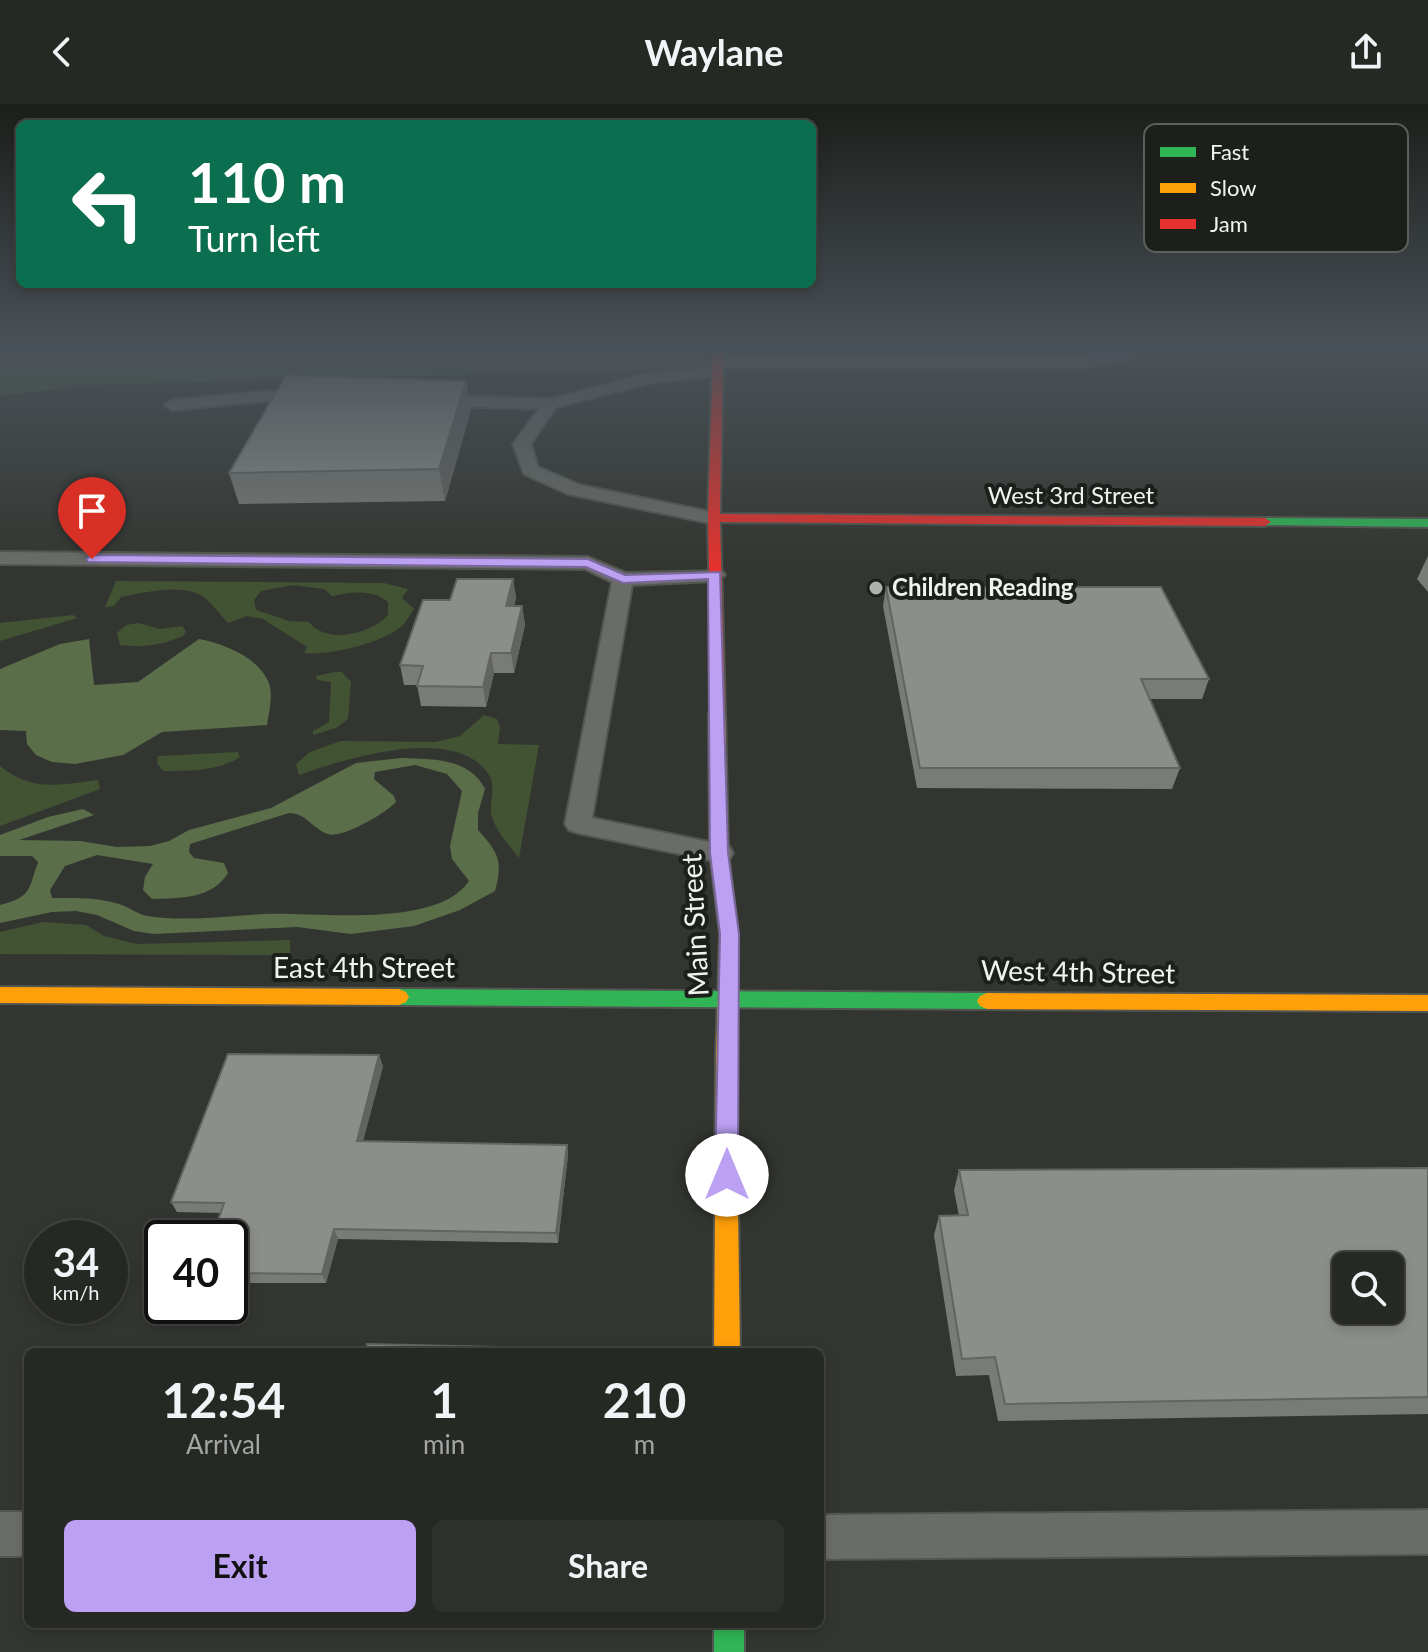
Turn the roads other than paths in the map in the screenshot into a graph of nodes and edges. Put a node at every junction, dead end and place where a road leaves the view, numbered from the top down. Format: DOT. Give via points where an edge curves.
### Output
graph roads {
  1 [pos="536,424"];
  2 [pos="716,424"];
  3 [pos="714,518"];
  4 [pos="1428,523"];
  5 [pos="0,558"];
  6 [pos="715,575"];
  7 [pos="623,579"];
  8 [pos="719,853"];
  9 [pos="0,995"];
  10 [pos="727,998"];
  11 [pos="1428,1003"];
  12 [pos="727,1348"];
  13 [pos="1428,1532"];
  14 [pos="0,1534"];
  15 [pos="24,1534"];
  16 [pos="824,1537"];
  17 [pos="729,1628"];
  18 [pos="729,1652"];
  1 -- 3 [label="lane" via="522,444 530,470 575,490"];
  2 -- 3 [label="street, Main Street"];
  3 -- 4 [label="street, West 3rd Street"];
  3 -- 6 [label="street, Main Street"];
  5 -- 7 [label="lane" via="588,563"];
  6 -- 7 [label="lane"];
  6 -- 8 [label="street, Main Street"];
  7 -- 8 [label="lane" via="578,824"];
  8 -- 10 [label="street, Main Street" via="729,934"];
  9 -- 10 [label="street, East 4th Street"];
  10 -- 11 [label="street, West 4th Street"];
  10 -- 12 [label="street, Main Street"];
  13 -- 16 [label="lane"];
  14 -- 15 [label="lane"];
  17 -- 18 [label="street"];
}
